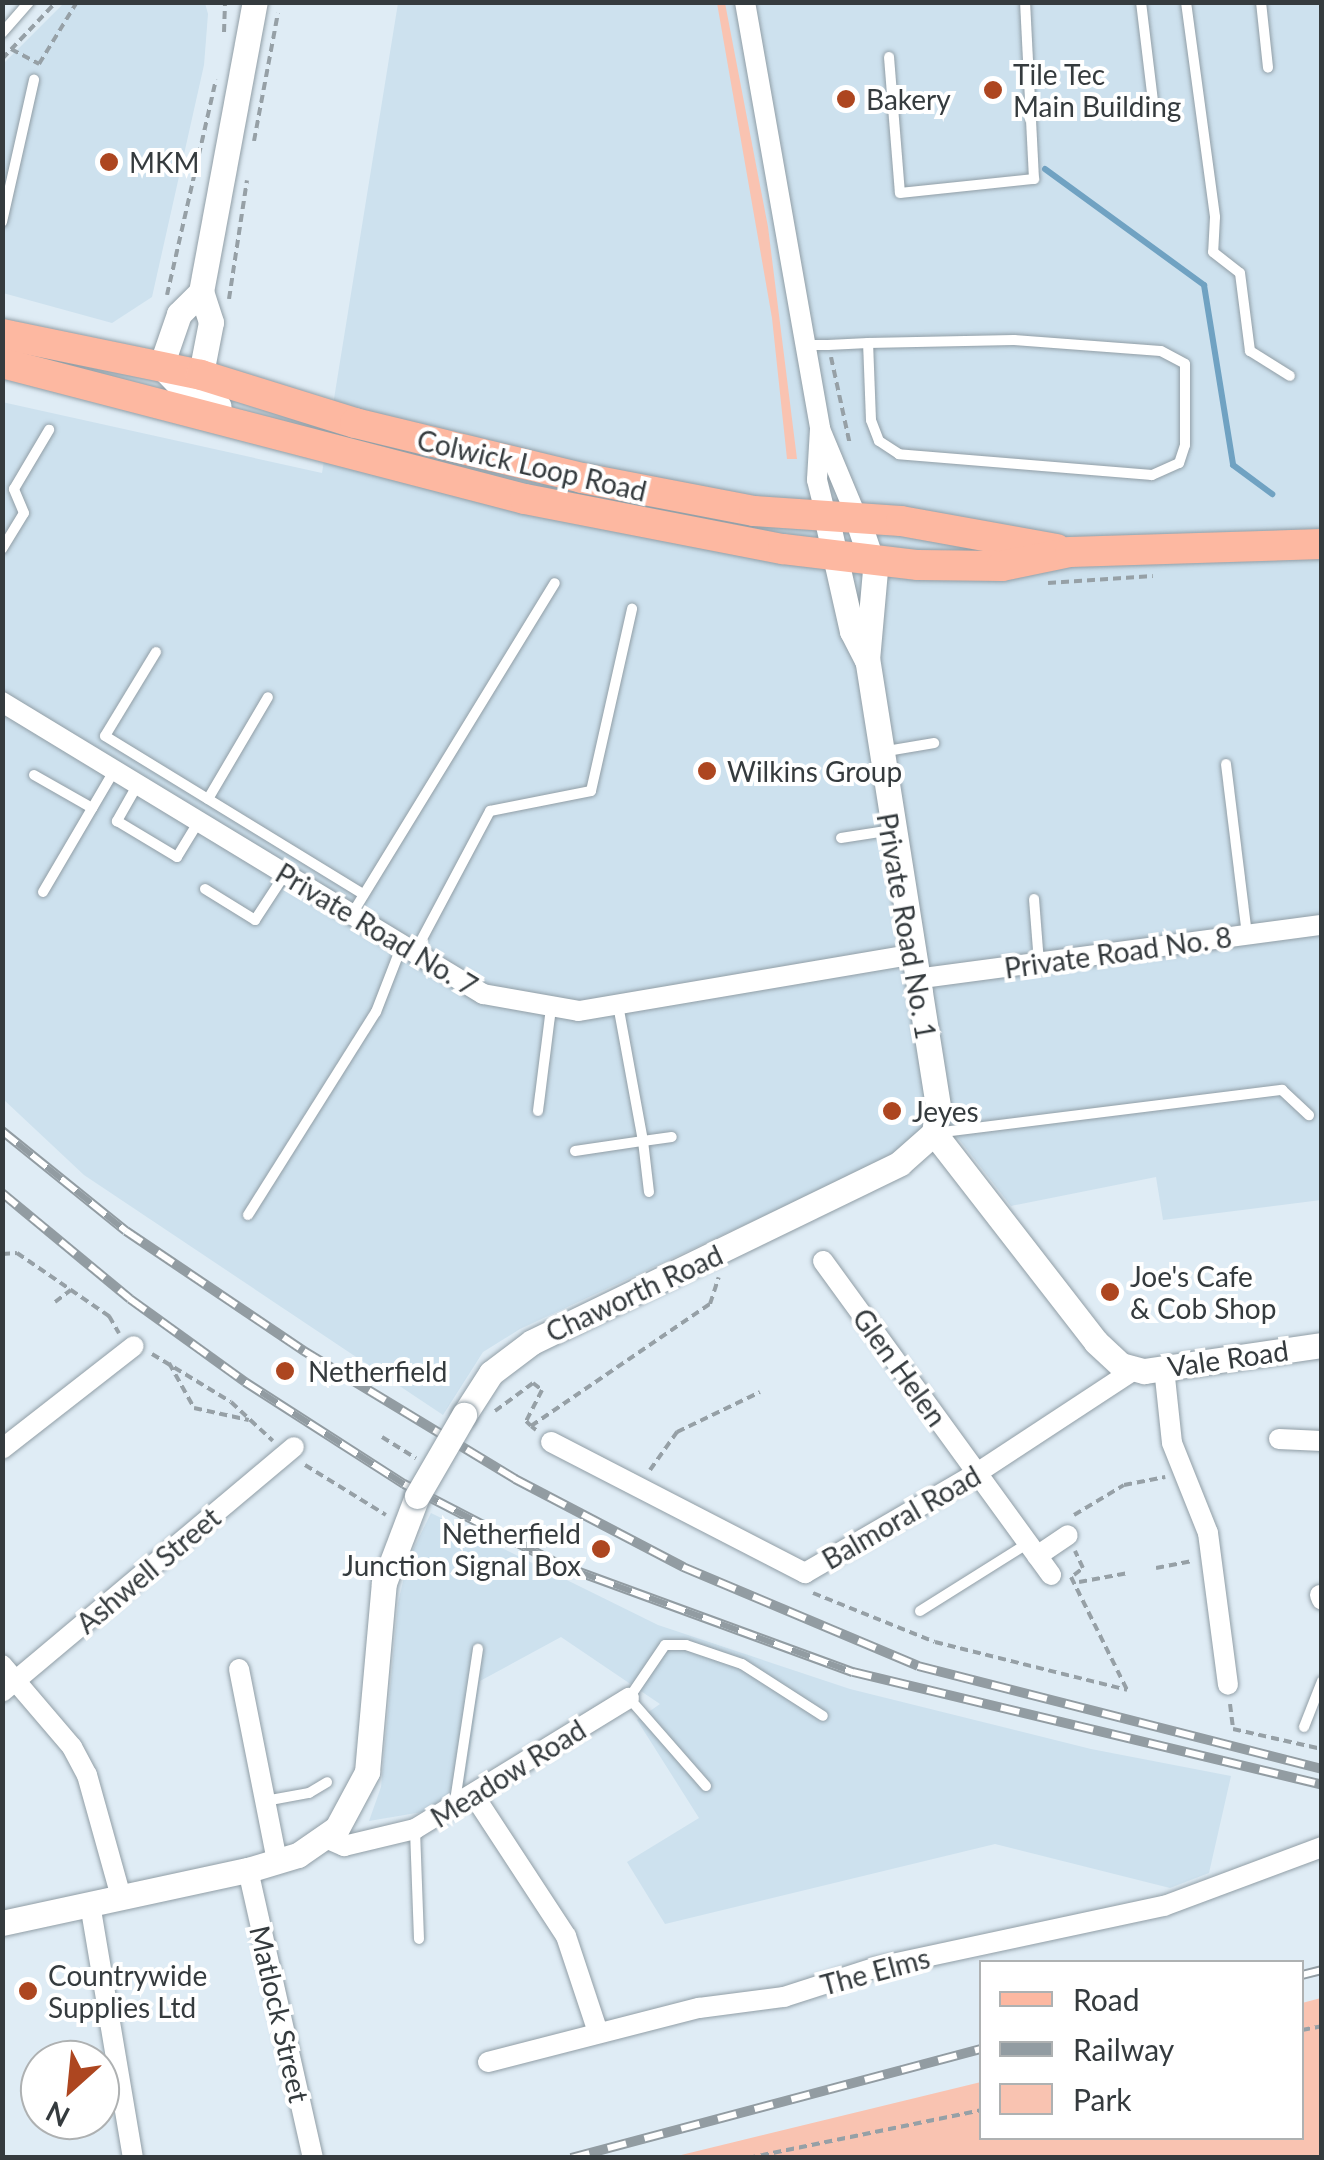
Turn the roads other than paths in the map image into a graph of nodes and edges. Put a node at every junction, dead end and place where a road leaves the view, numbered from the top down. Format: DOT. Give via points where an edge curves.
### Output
graph roads {
  1 [pos="745,2"];
  2 [pos="1025,2"];
  3 [pos="1141,2"];
  4 [pos="1186,2"];
  5 [pos="1261,2"];
  6 [pos="27,3"];
  7 [pos="251,7"];
  8 [pos="2,33"];
  9 [pos="889,57"];
  10 [pos="1268,68"];
  11 [pos="34,80"];
  12 [pos="1153,100"];
  13 [pos="2,222"];
  14 [pos="201,292"];
  15 [pos="2,334"];
  16 [pos="868,343"];
  17 [pos="807,345"];
  18 [pos="2,363"];
  19 [pos="161,366"];
  20 [pos="1290,376"];
  21 [pos="192,396"];
  22 [pos="820,429"];
  23 [pos="49,430"];
  24 [pos="842,517"];
  25 [pos="1322,544"];
  26 [pos="2,549"];
  27 [pos="1070,552"];
  28 [pos="835,554"];
  29 [pos="870,558"];
  30 [pos="555,583"];
  31 [pos="632,609"];
  32 [pos="156,652"];
  33 [pos="867,660"];
  34 [pos="268,697"];
  35 [pos="2,702"];
  36 [pos="934,743"];
  37 [pos="878,752"];
  38 [pos="1226,764"];
  39 [pos="114,770"];
  40 [pos="34,774"];
  41 [pos="138,784"];
  42 [pos="208,799"];
  43 [pos="92,808"];
  44 [pos="199,822"];
  45 [pos="893,830"];
  46 [pos="841,838"];
  47 [pos="285,874"];
  48 [pos="206,888"];
  49 [pos="43,892"];
  50 [pos="363,894"];
  51 [pos="1034,899"];
  52 [pos="352,915"];
  53 [pos="1322,925"];
  54 [pos="1246,935"];
  55 [pos="408,949"];
  56 [pos="1040,963"];
  57 [pos="913,967"];
  58 [pos="618,1004"];
  59 [pos="551,1008"];
  60 [pos="538,1111"];
  61 [pos="1310,1115"];
  62 [pos="934,1133"];
  63 [pos="672,1137"];
  64 [pos="643,1141"];
  65 [pos="575,1151"];
  66 [pos="650,1192"];
  67 [pos="248,1215"];
  68 [pos="823,1261"];
  69 [pos="1322,1344"];
  70 [pos="134,1346"];
  71 [pos="1164,1368"];
  72 [pos="1134,1370"];
  73 [pos="1279,1439"];
  74 [pos="1322,1440"];
  75 [pos="551,1442"];
  76 [pos="2,1450"];
  77 [pos="290,1450"];
  78 [pos="977,1473"];
  79 [pos="1065,1528"];
  80 [pos="1032,1550"];
  81 [pos="1051,1576"];
  82 [pos="920,1611"];
  83 [pos="478,1648"];
  84 [pos="1246,1650"];
  85 [pos="1224,1654"];
  86 [pos="239,1669"];
  87 [pos="7,1680"];
  88 [pos="1322,1681"];
  89 [pos="1228,1685"];
  90 [pos="629,1698"];
  91 [pos="823,1716"];
  92 [pos="1304,1726"];
  93 [pos="327,1782"];
  94 [pos="706,1786"];
  95 [pos="474,1794"];
  96 [pos="266,1801"];
  97 [pos="454,1807"];
  98 [pos="415,1829"];
  99 [pos="331,1833"];
  100 [pos="1322,1847"];
  101 [pos="278,1862"];
  102 [pos="248,1870"];
  103 [pos="121,1897"];
  104 [pos="90,1904"];
  105 [pos="2,1923"];
  106 [pos="419,1939"];
  107 [pos="598,2032"];
  108 [pos="488,2062"];
  109 [pos="133,2158"];
  110 [pos="313,2158"];
  1 -- 17 [label="street, Private Road No. 1"];
  2 -- 9 [label="lane" via="1034,178 900,193"];
  3 -- 12 [label="lane"];
  4 -- 20 [label="lane" via="1215,217 1213,252 1240,272 1250,350"];
  5 -- 10 [label="lane"];
  6 -- 8 [label="lane"];
  7 -- 14 [label="street"];
  11 -- 13 [label="lane"];
  14 -- 19 [label="street" via="178,314"];
  14 -- 21 [label="street" via="212,322"];
  15 -- 19 [label="main road, Colwick Loop Road"];
  16 -- 16 [label="lane" via="1014,340 1176,355 1187,373 1179,463 1152,475 899,454 880,441 871,420"];
  16 -- 17 [label="lane"];
  17 -- 22 [label="street, Private Road No. 1"];
  18 -- 21 [label="main road, Colwick Loop Road"];
  19 -- 21 [label="main road, Colwick Loop Road"];
  21 -- 24 [label="main road, Colwick Loop Road" via="738,508"];
  21 -- 28 [label="main road, Colwick Loop Road" via="493,492 640,524"];
  22 -- 24 [label="street, Private Road No. 1"];
  22 -- 24 [label="street, Private Road No. 1" via="817,480"];
  23 -- 26 [label="lane" via="14,489 24,514"];
  24 -- 27 [label="main road, Colwick Loop Road"];
  24 -- 28 [label="street, Private Road No. 1"];
  24 -- 29 [label="street, Private Road No. 1"];
  25 -- 27 [label="main road, Colwick Loop Road"];
  27 -- 29 [label="main road, Colwick Loop Road" via="1002,566"];
  28 -- 29 [label="main road, Colwick Loop Road"];
  28 -- 33 [label="street, Private Road No. 1" via="852,631"];
  29 -- 33 [label="street, Private Road No. 1" via="875,594"];
  30 -- 50 [label="lane"];
  31 -- 55 [label="lane" via="591,791 490,811"];
  32 -- 42 [label="lane" via="105,736"];
  33 -- 37 [label="street, Private Road No. 1"];
  34 -- 42 [label="lane"];
  35 -- 39 [label="street, Private Road No. 7"];
  36 -- 37 [label="lane"];
  37 -- 45 [label="street, Private Road No. 1"];
  38 -- 54 [label="lane"];
  39 -- 41 [label="street, Private Road No. 7"];
  39 -- 43 [label="lane"];
  40 -- 43 [label="lane"];
  41 -- 44 [label="street, Private Road No. 7"];
  41 -- 44 [label="lane" via="118,820 132,830 177,857"];
  42 -- 50 [label="lane"];
  43 -- 49 [label="lane"];
  44 -- 47 [label="street, Private Road No. 7"];
  45 -- 46 [label="lane"];
  45 -- 57 [label="street, Private Road No. 1"];
  47 -- 48 [label="lane" via="255,920"];
  47 -- 52 [label="street, Private Road No. 7"];
  50 -- 52 [label="lane"];
  51 -- 56 [label="lane"];
  52 -- 55 [label="street, Private Road No. 7"];
  53 -- 54 [label="street, Private Road No. 8"];
  54 -- 56 [label="street, Private Road No. 8"];
  55 -- 59 [label="street, Private Road No. 7" via="483,994"];
  55 -- 67 [label="lane" via="376,1012"];
  56 -- 57 [label="street, Private Road No. 8"];
  57 -- 58 [label="street, Private Road No. 7"];
  57 -- 62 [label="street, Private Road No. 1" via="938,1106"];
  58 -- 59 [label="street, Private Road No. 7"];
  58 -- 64 [label="lane"];
  59 -- 60 [label="lane"];
  61 -- 62 [label="lane" via="1282,1090"];
  62 -- 72 [label="street" via="1096,1342"];
  62 -- 99 [label="street, Chaworth Road, bridge" via="912,1156 532,1342 502,1363 479,1391 391,1551 367,1772"];
  63 -- 64 [label="lane"];
  64 -- 65 [label="lane"];
  64 -- 66 [label="lane"];
  68 -- 78 [label="street, Glen Helen"];
  69 -- 71 [label="street, Vale Road"];
  70 -- 76 [label="street"];
  71 -- 72 [label="street, Vale Road"];
  71 -- 85 [label="street" via="1182,1474 1208,1533"];
  72 -- 78 [label="street, Balmoral Road"];
  73 -- 74 [label="street"];
  75 -- 78 [label="street, Balmoral Road" via="805,1573"];
  77 -- 87 [label="street, Ashwell Street"];
  78 -- 80 [label="street, Glen Helen"];
  79 -- 80 [label="street"];
  80 -- 81 [label="street, Glen Helen"];
  80 -- 82 [label="lane"];
  83 -- 97 [label="lane"];
  84 -- 85 [label="street"];
  85 -- 89 [label="street"];
  86 -- 96 [label="street"];
  87 -- 103 [label="street" via="72,1747 87,1774"];
  88 -- 92 [label="lane"];
  90 -- 91 [label="lane" via="665,1645 686,1645 742,1664"];
  90 -- 94 [label="lane"];
  90 -- 95 [label="street, Meadow Road"];
  93 -- 96 [label="lane"];
  95 -- 97 [label="street, Meadow Road"];
  95 -- 107 [label="street" via="566,1936"];
  96 -- 101 [label="street"];
  97 -- 98 [label="street, Meadow Road"];
  98 -- 99 [label="street, Meadow Road" via="344,1846"];
  98 -- 106 [label="lane"];
  99 -- 101 [label="street, Meadow Road"];
  100 -- 107 [label="street, The Elms" via="1164,1906 874,1968 784,1997"];
  101 -- 102 [label="street, Meadow Road"];
  102 -- 103 [label="street, Meadow Road"];
  102 -- 110 [label="street, Matlock Street"];
  103 -- 104 [label="street, Meadow Road"];
  104 -- 105 [label="street, Meadow Road"];
  104 -- 109 [label="street"];
  107 -- 108 [label="street, The Elms"];
}
